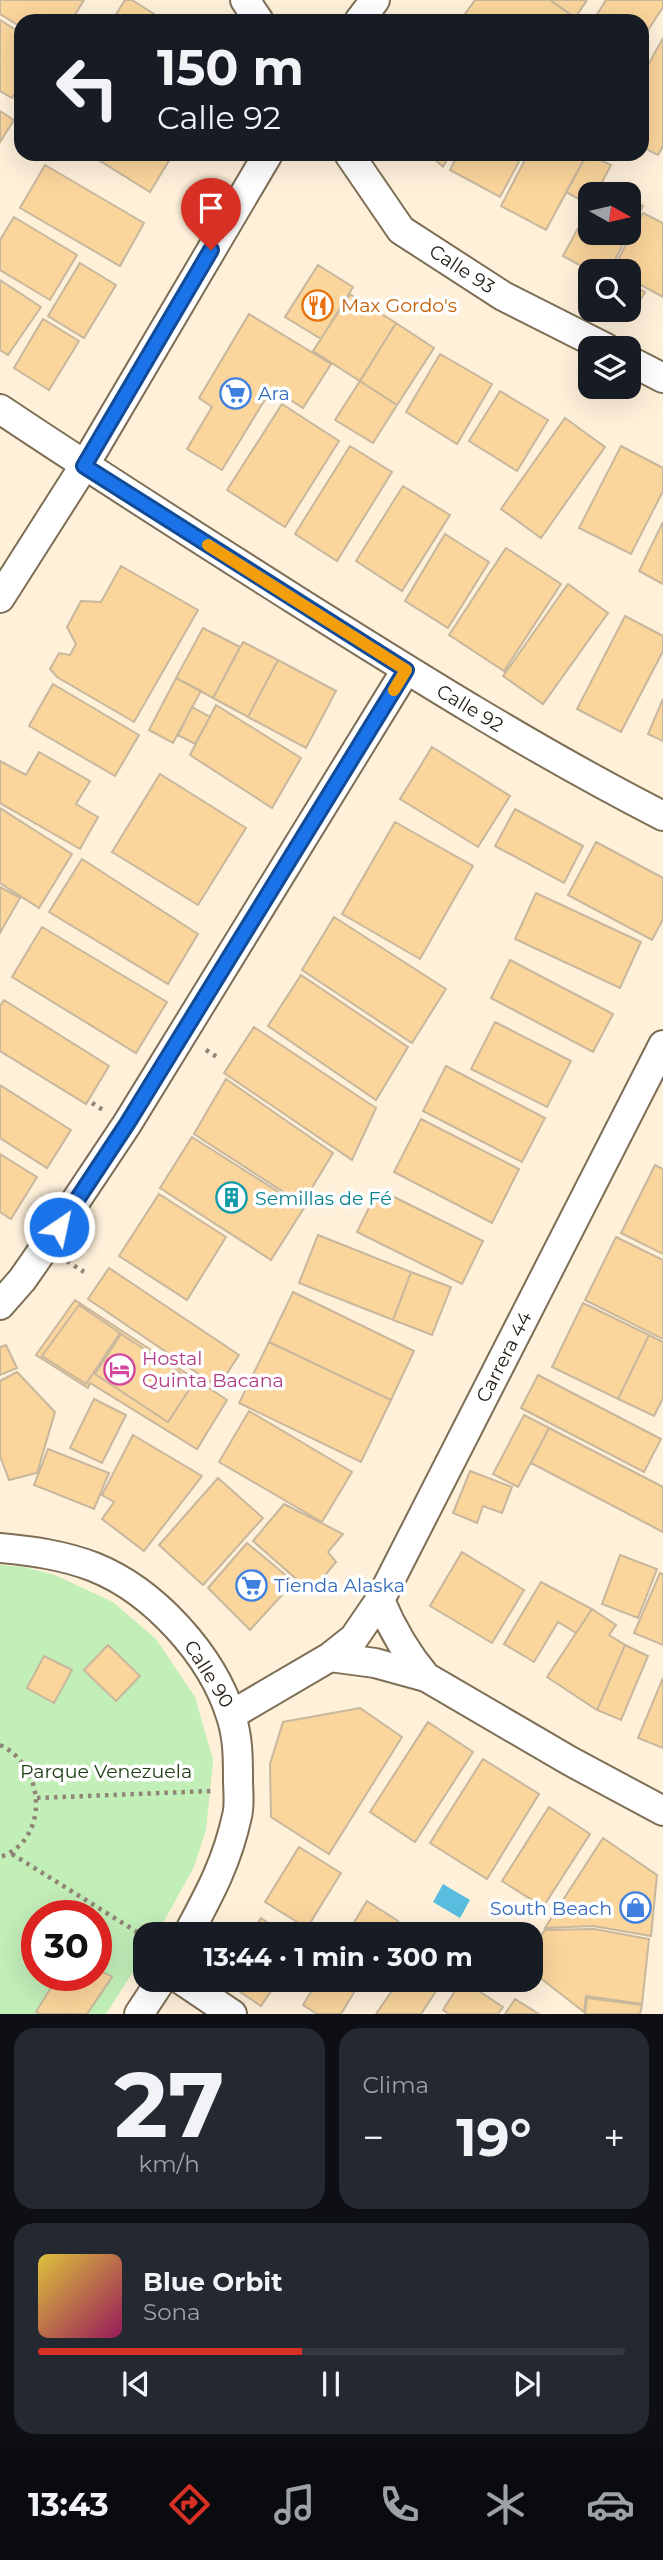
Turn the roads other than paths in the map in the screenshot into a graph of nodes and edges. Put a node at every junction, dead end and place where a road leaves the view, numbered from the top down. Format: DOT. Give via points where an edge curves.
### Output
graph roads {
  1 [pos="375,0"];
  2 [pos="364,14"];
  3 [pos="264,161"];
  4 [pos="354,161"];
  5 [pos="582,336"];
  6 [pos="641,367"];
  7 [pos="663,378"];
  8 [pos="0,409"];
  9 [pos="84,466"];
  10 [pos="0,598"];
  11 [pos="406,670"];
  12 [pos="663,816"];
  13 [pos="663,1045"];
  14 [pos="0,1305"];
  15 [pos="0,1548"];
  16 [pos="380,1600"];
  17 [pos="330,1657"];
  18 [pos="426,1677"];
  19 [pos="231,1715"];
  20 [pos="663,1811"];
  21 [pos="194,1922"];
  22 [pos="153,1992"];
  23 [pos="199,1992"];
  24 [pos="139,2014"];
  25 [pos="232,2014"];
  1 -- 2 [label="street"];
  3 -- 9 [label="street"];
  4 -- 5 [label="street, Calle 93" via="401,230 503,296"];
  6 -- 7 [label="street"];
  8 -- 9 [label="street, Calle 92"];
  9 -- 10 [label="street"];
  9 -- 11 [label="street, Calle 92"];
  11 -- 12 [label="street, Calle 92" via="577,772"];
  11 -- 14 [label="street" via="127,1124 22,1280"];
  13 -- 16 [label="street, Carrera 44"];
  15 -- 19 [label="street, Calle 90" via="46,1553 95,1568 140,1593 178,1627 209,1668"];
  16 -- 17 [label="street, Carrera 44" via="354,1638"];
  16 -- 18 [label="street" via="392,1629"];
  17 -- 18 [label="street" via="375,1662"];
  17 -- 19 [label="street, Calle 90"];
  18 -- 20 [label="street"];
  19 -- 21 [label="street" via="238,1745 238,1814 222,1871"];
  22 -- 24 [label="street"];
  23 -- 25 [label="street"];
}
